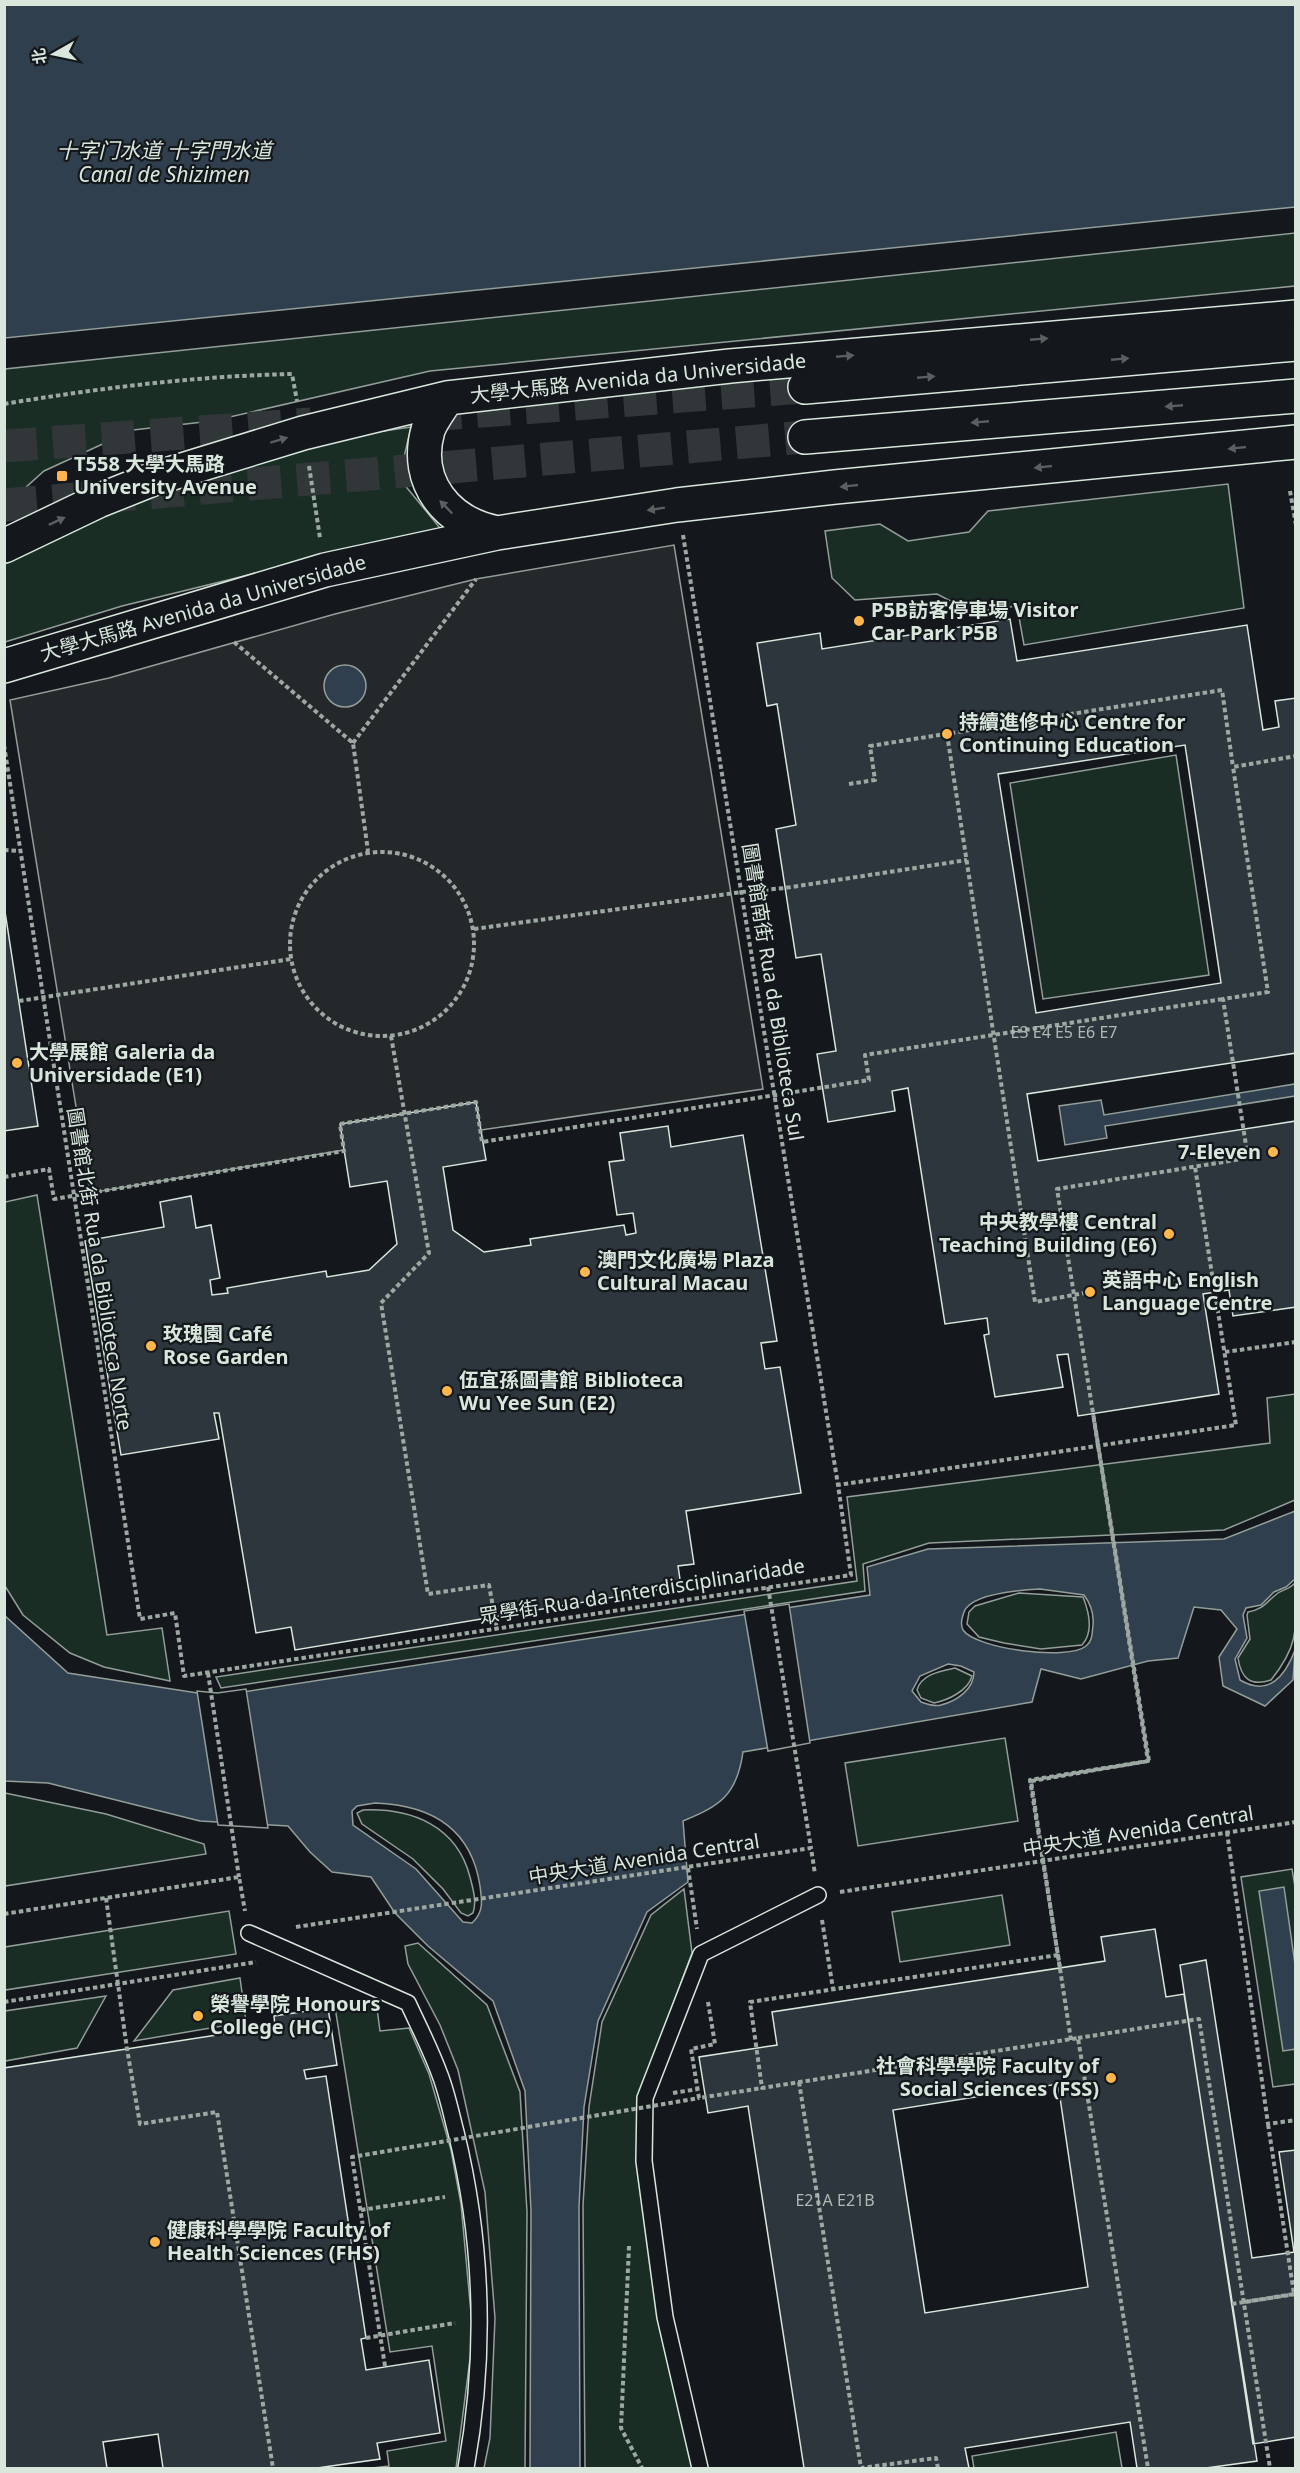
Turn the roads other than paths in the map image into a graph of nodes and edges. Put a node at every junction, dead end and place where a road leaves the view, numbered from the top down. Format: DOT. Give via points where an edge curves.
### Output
graph roads {
  1 [pos="1296,317"];
  2 [pos="1296,344"];
  3 [pos="805,387"];
  4 [pos="1296,396"];
  5 [pos="447,398"];
  6 [pos="805,437"];
  7 [pos="1296,442"];
  8 [pos="497,533"];
  9 [pos="4,546"];
  10 [pos="4,666"];
  11 [pos="818,1895"];
  12 [pos="249,1933"];
  13 [pos="466,2469"];
  14 [pos="700,2469"];
  5 -- 1 [label="main road, 大學大馬路 Avenida da Universidade, one-way" via="730,366"];
  3 -- 2 [label="main road, one-way"];
  4 -- 6 [label="main road, one-way"];
  8 -- 5 [label="main road, one-way" via="463,522 438,498 429,480 425,464 429,428"];
  9 -- 5 [label="main road, 大學大馬路 Avenida da Universidade, one-way" via="153,479 303,433"];
  7 -- 8 [label="main road, 大學大馬路 Avenida da Universidade, one-way" via="835,487 677,505"];
  8 -- 10 [label="main road, 大學大馬路 Avenida da Universidade" via="325,570"];
  11 -- 14 [label="lane" via="701,1954 645,2098 644,2161 665,2317"];
  12 -- 13 [label="lane" via="408,2004 440,2075 473,2220 480,2339"];
}
